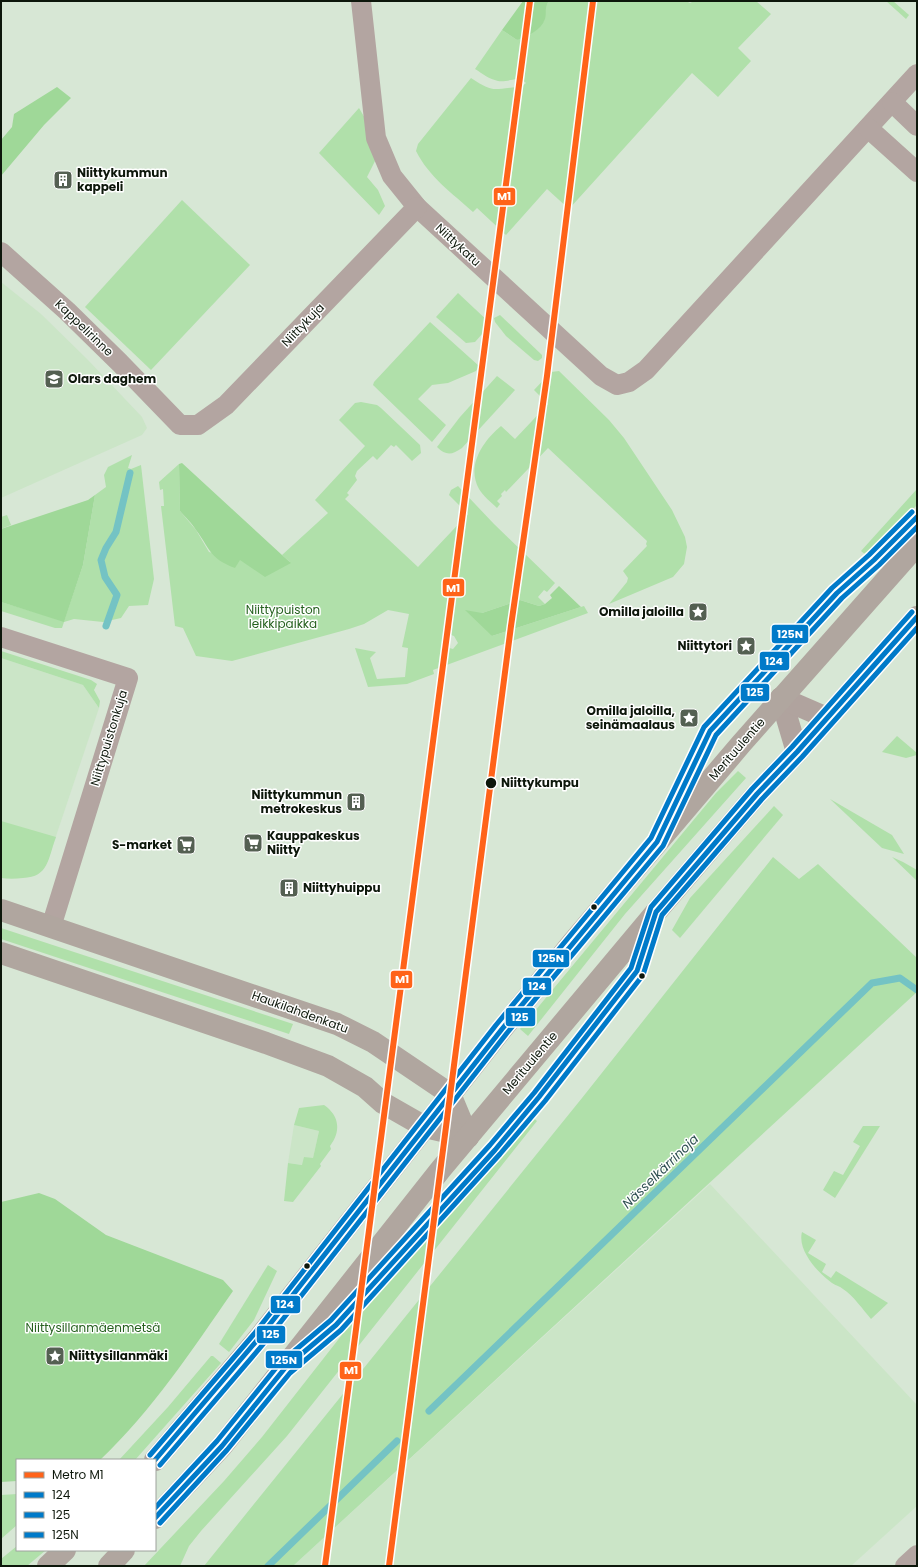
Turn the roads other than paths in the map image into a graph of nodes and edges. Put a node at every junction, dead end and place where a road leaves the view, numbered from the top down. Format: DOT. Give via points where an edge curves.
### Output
graph roads {
  1 [pos="361,1"];
  2 [pos="917,74"];
  3 [pos="892,102"];
  4 [pos="917,126"];
  5 [pos="868,128"];
  6 [pos="917,172"];
  7 [pos="417,207"];
  8 [pos="1,252"];
  9 [pos="180,425"];
  10 [pos="917,545"];
  11 [pos="917,618"];
  12 [pos="1,637"];
  13 [pos="782,698"];
  14 [pos="827,718"];
  15 [pos="797,752"];
  16 [pos="1,910"];
  17 [pos="51,927"];
  18 [pos="1,953"];
  19 [pos="450,1094"];
  20 [pos="425,1127"];
  21 [pos="468,1137"];
  22 [pos="156,1459"];
  23 [pos="156,1517"];
  24 [pos="123,1551"];
  25 [pos="917,1555"];
  26 [pos="109,1566"];
  27 [pos="905,1566"];
  1 -- 7 [label="street, Niittykatu" via="376,138 392,176"];
  2 -- 3 [label="street"];
  3 -- 4 [label="street"];
  3 -- 5 [label="street"];
  5 -- 6 [label="street"];
  5 -- 7 [label="street, Niittykatu" via="646,370 628,382 617,385 601,376"];
  7 -- 9 [label="street, Niittykuja" via="226,405 198,425"];
  8 -- 9 [label="street, Kappelirinne" via="94,337"];
  10 -- 13 [label="main road, Merituulentie"];
  11 -- 14 [label="main road, Merituulentie"];
  12 -- 17 [label="street, Niittypuistonkuja" via="128,678"];
  13 -- 14 [label="main road"];
  13 -- 15 [label="main road"];
  13 -- 19 [label="main road, Merituulentie" via="573,942"];
  14 -- 15 [label="main road, Merituulentie"];
  15 -- 21 [label="main road, Merituulentie" via="706,853"];
  16 -- 17 [label="main road, Haukilahdenkatu"];
  17 -- 19 [label="main road, Haukilahdenkatu" via="337,1024 373,1042"];
  18 -- 20 [label="main road" via="328,1066 365,1087 383,1103"];
  19 -- 20 [label="main road, Merituulentie"];
  19 -- 21 [label="main road"];
  20 -- 21 [label="main road"];
  20 -- 22 [label="main road, Merituulentie" via="259,1338"];
  21 -- 23 [label="main road, Merituulentie" via="222,1446"];
  24 -- 26 [label="main road"];
  25 -- 27 [label="street"];
}
